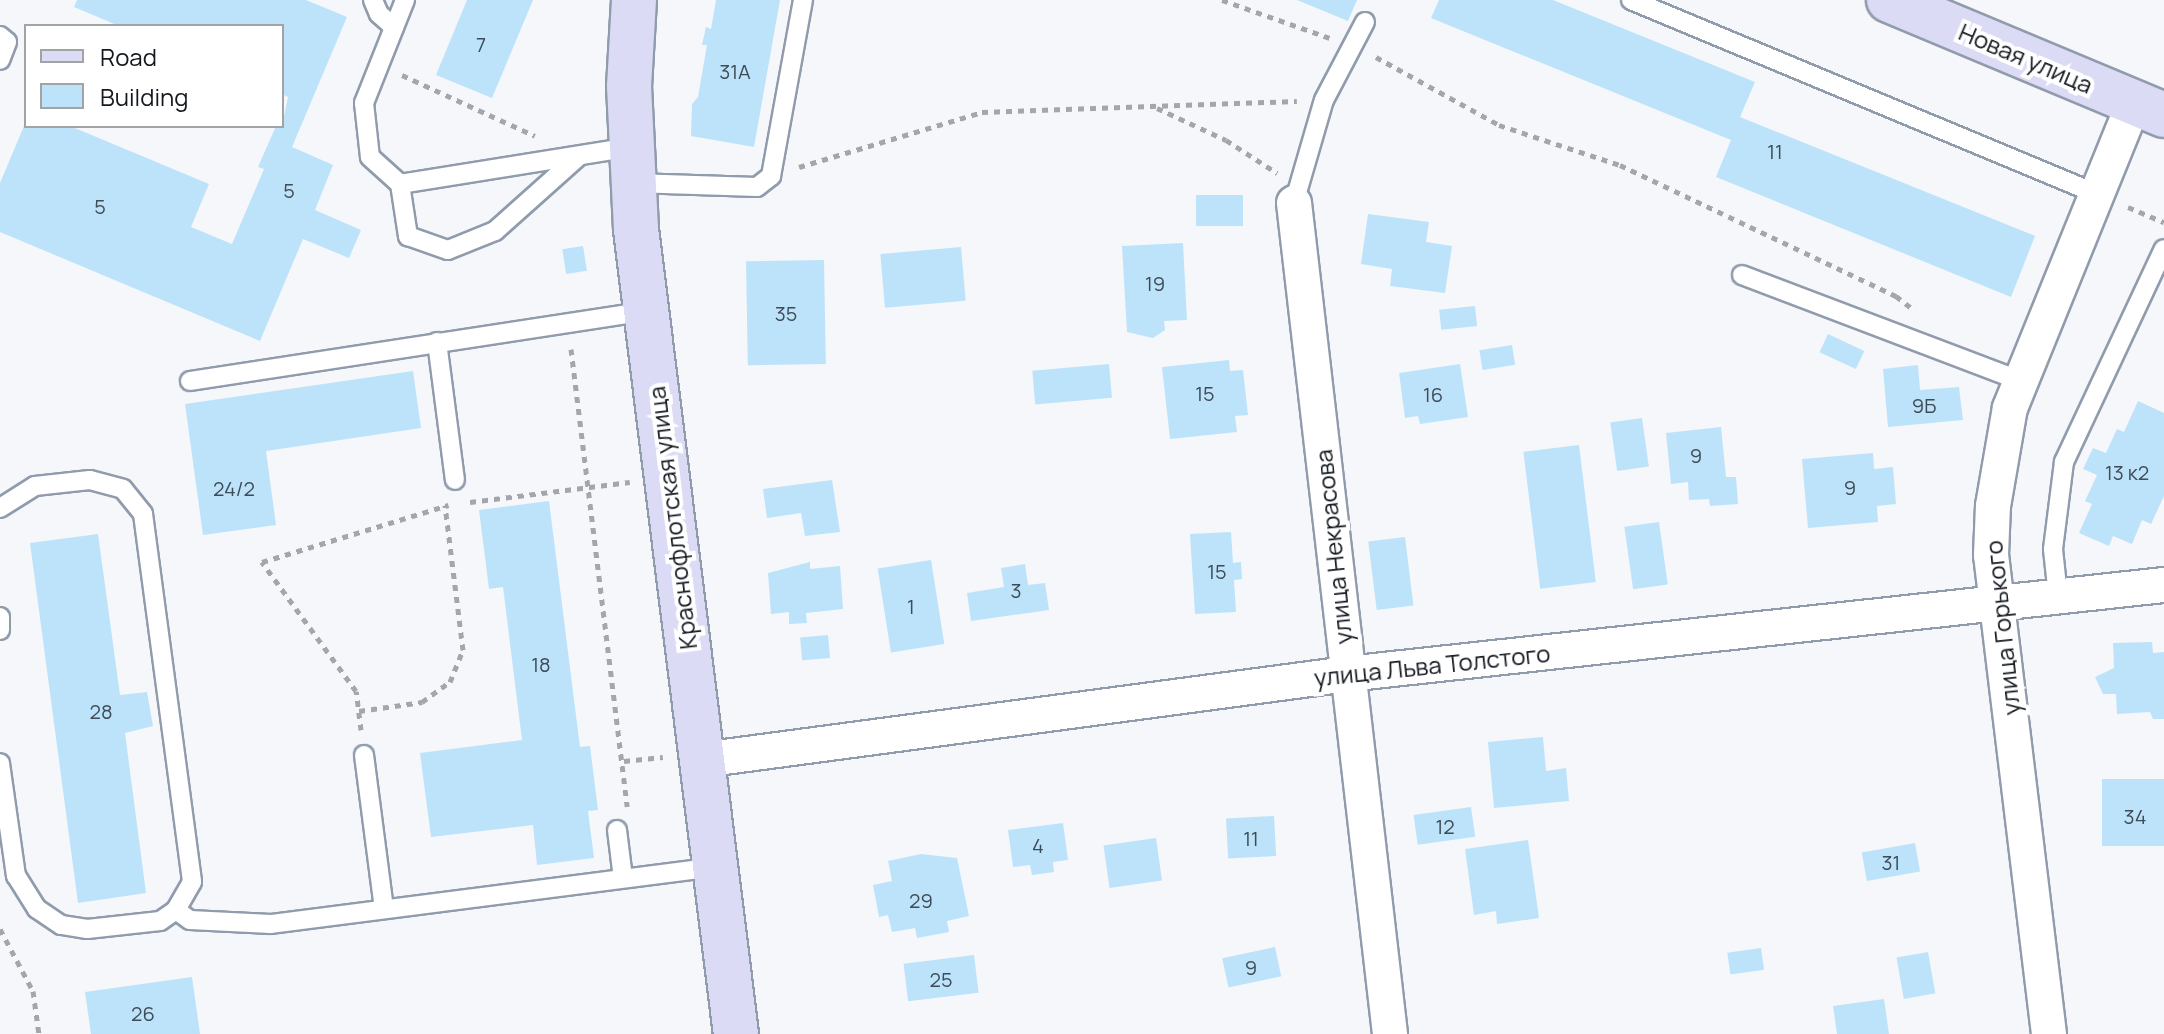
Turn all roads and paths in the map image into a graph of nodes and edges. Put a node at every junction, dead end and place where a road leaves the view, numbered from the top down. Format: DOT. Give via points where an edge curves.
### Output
graph roads {
  1 [pos="373,0"];
  2 [pos="405,0"];
  3 [pos="634,0"];
  4 [pos="803,0"];
  5 [pos="1222,0"];
  6 [pos="1631,0"];
  7 [pos="1889,0"];
  8 [pos="1365,22"];
  9 [pos="394,27"];
  10 [pos="0,36"];
  11 [pos="1353,45"];
  12 [pos="0,60"];
  13 [pos="379,65"];
  14 [pos="1324,100"];
  15 [pos="1152,106"];
  16 [pos="2149,109"];
  17 [pos="579,156"];
  18 [pos="632,165"];
  19 [pos="771,176"];
  20 [pos="400,184"];
  21 [pos="2097,194"];
  22 [pos="1294,203"];
  23 [pos="2164,249"];
  24 [pos="1742,275"];
  25 [pos="647,311"];
  26 [pos="567,321"];
  27 [pos="437,342"];
  28 [pos="1948,357"];
  29 [pos="190,381"];
  30 [pos="2021,381"];
  31 [pos="455,480"];
  32 [pos="641,481"];
  33 [pos="589,488"];
  34 [pos="445,506"];
  35 [pos="0,508"];
  36 [pos="2164,585"];
  37 [pos="2058,596"];
  38 [pos="1997,603"];
  39 [pos="0,617"];
  40 [pos="0,630"];
  41 [pos="1347,674"];
  42 [pos="359,711"];
  43 [pos="364,755"];
  44 [pos="687,758"];
  45 [pos="624,761"];
  46 [pos="0,763"];
  47 [pos="617,830"];
  48 [pos="715,867"];
  49 [pos="8,877"];
  50 [pos="623,878"];
  51 [pos="384,909"];
  52 [pos="176,910"];
  53 [pos="0,929"];
  54 [pos="39,1034"];
  55 [pos="736,1034"];
  56 [pos="1390,1034"];
  57 [pos="2049,1034"];
  1 -- 9 [label="lane"];
  2 -- 9 [label="lane"];
  3 -- 18 [label="street, Краснофлотская улица"];
  4 -- 19 [label="lane"];
  5 -- 11 [label="path"];
  6 -- 21 [label="lane"];
  7 -- 16 [label="street, Новая улица"];
  8 -- 11 [label="lane"];
  9 -- 13 [label="lane"];
  10 -- 12 [label="lane" via="7,42"];
  11 -- 14 [label="lane"];
  11 -- 28 [label="path" via="1499,125 1620,165 1896,296 1949,338"];
  13 -- 17 [label="path"];
  13 -- 20 [label="lane" via="364,103 370,157"];
  14 -- 15 [label="path"];
  14 -- 22 [label="lane"];
  15 -- 19 [label="path" via="982,112"];
  15 -- 22 [label="path" via="1275,169"];
  16 -- 21 [label="street, улица Горького"];
  17 -- 18 [label="lane"];
  17 -- 20 [label="lane"];
  17 -- 20 [label="lane" via="495,231 448,250 408,236"];
  18 -- 19 [label="lane" via="757,187"];
  18 -- 25 [label="street, Краснофлотская улица"];
  21 -- 30 [label="street, улица Горького"];
  22 -- 41 [label="street, улица Некрасова"];
  23 -- 37 [label="lane" via="2064,462 2053,549"];
  24 -- 28 [label="lane"];
  25 -- 26 [label="lane"];
  25 -- 44 [label="street, Краснофлотская улица"];
  26 -- 27 [label="lane"];
  26 -- 33 [label="path"];
  27 -- 29 [label="lane"];
  27 -- 31 [label="lane"];
  28 -- 30 [label="lane"];
  30 -- 38 [label="street, улица Горького" via="2010,408 1993,506"];
  31 -- 34 [label="path"];
  32 -- 33 [label="path"];
  33 -- 34 [label="path"];
  33 -- 45 [label="path"];
  34 -- 42 [label="path" via="463,650 450,682 422,702"];
  34 -- 42 [label="path" via="262,562 356,691"];
  35 -- 52 [label="lane" via="35,486 90,480 123,489 143,514 192,882"];
  36 -- 37 [label="street, улица Льва Толстого"];
  37 -- 38 [label="street, улица Льва Толстого"];
  38 -- 41 [label="street, улица Льва Толстого"];
  38 -- 57 [label="street, улица Горького"];
  39 -- 40 [label="lane"];
  41 -- 44 [label="street, улица Льва Толстого"];
  41 -- 56 [label="street, улица Некрасова"];
  42 -- 43 [label="path"];
  43 -- 51 [label="lane"];
  44 -- 45 [label="path"];
  44 -- 48 [label="street, Краснофлотская улица"];
  45 -- 47 [label="path" via="629,801"];
  46 -- 49 [label="lane"];
  47 -- 50 [label="lane"];
  48 -- 50 [label="lane"];
  48 -- 55 [label="street, Краснофлотская улица"];
  49 -- 52 [label="lane" via="37,909 61,925 87,929 160,921"];
  50 -- 51 [label="lane"];
  51 -- 52 [label="lane" via="271,924 190,920"];
  53 -- 54 [label="path" via="33,991"];
}
